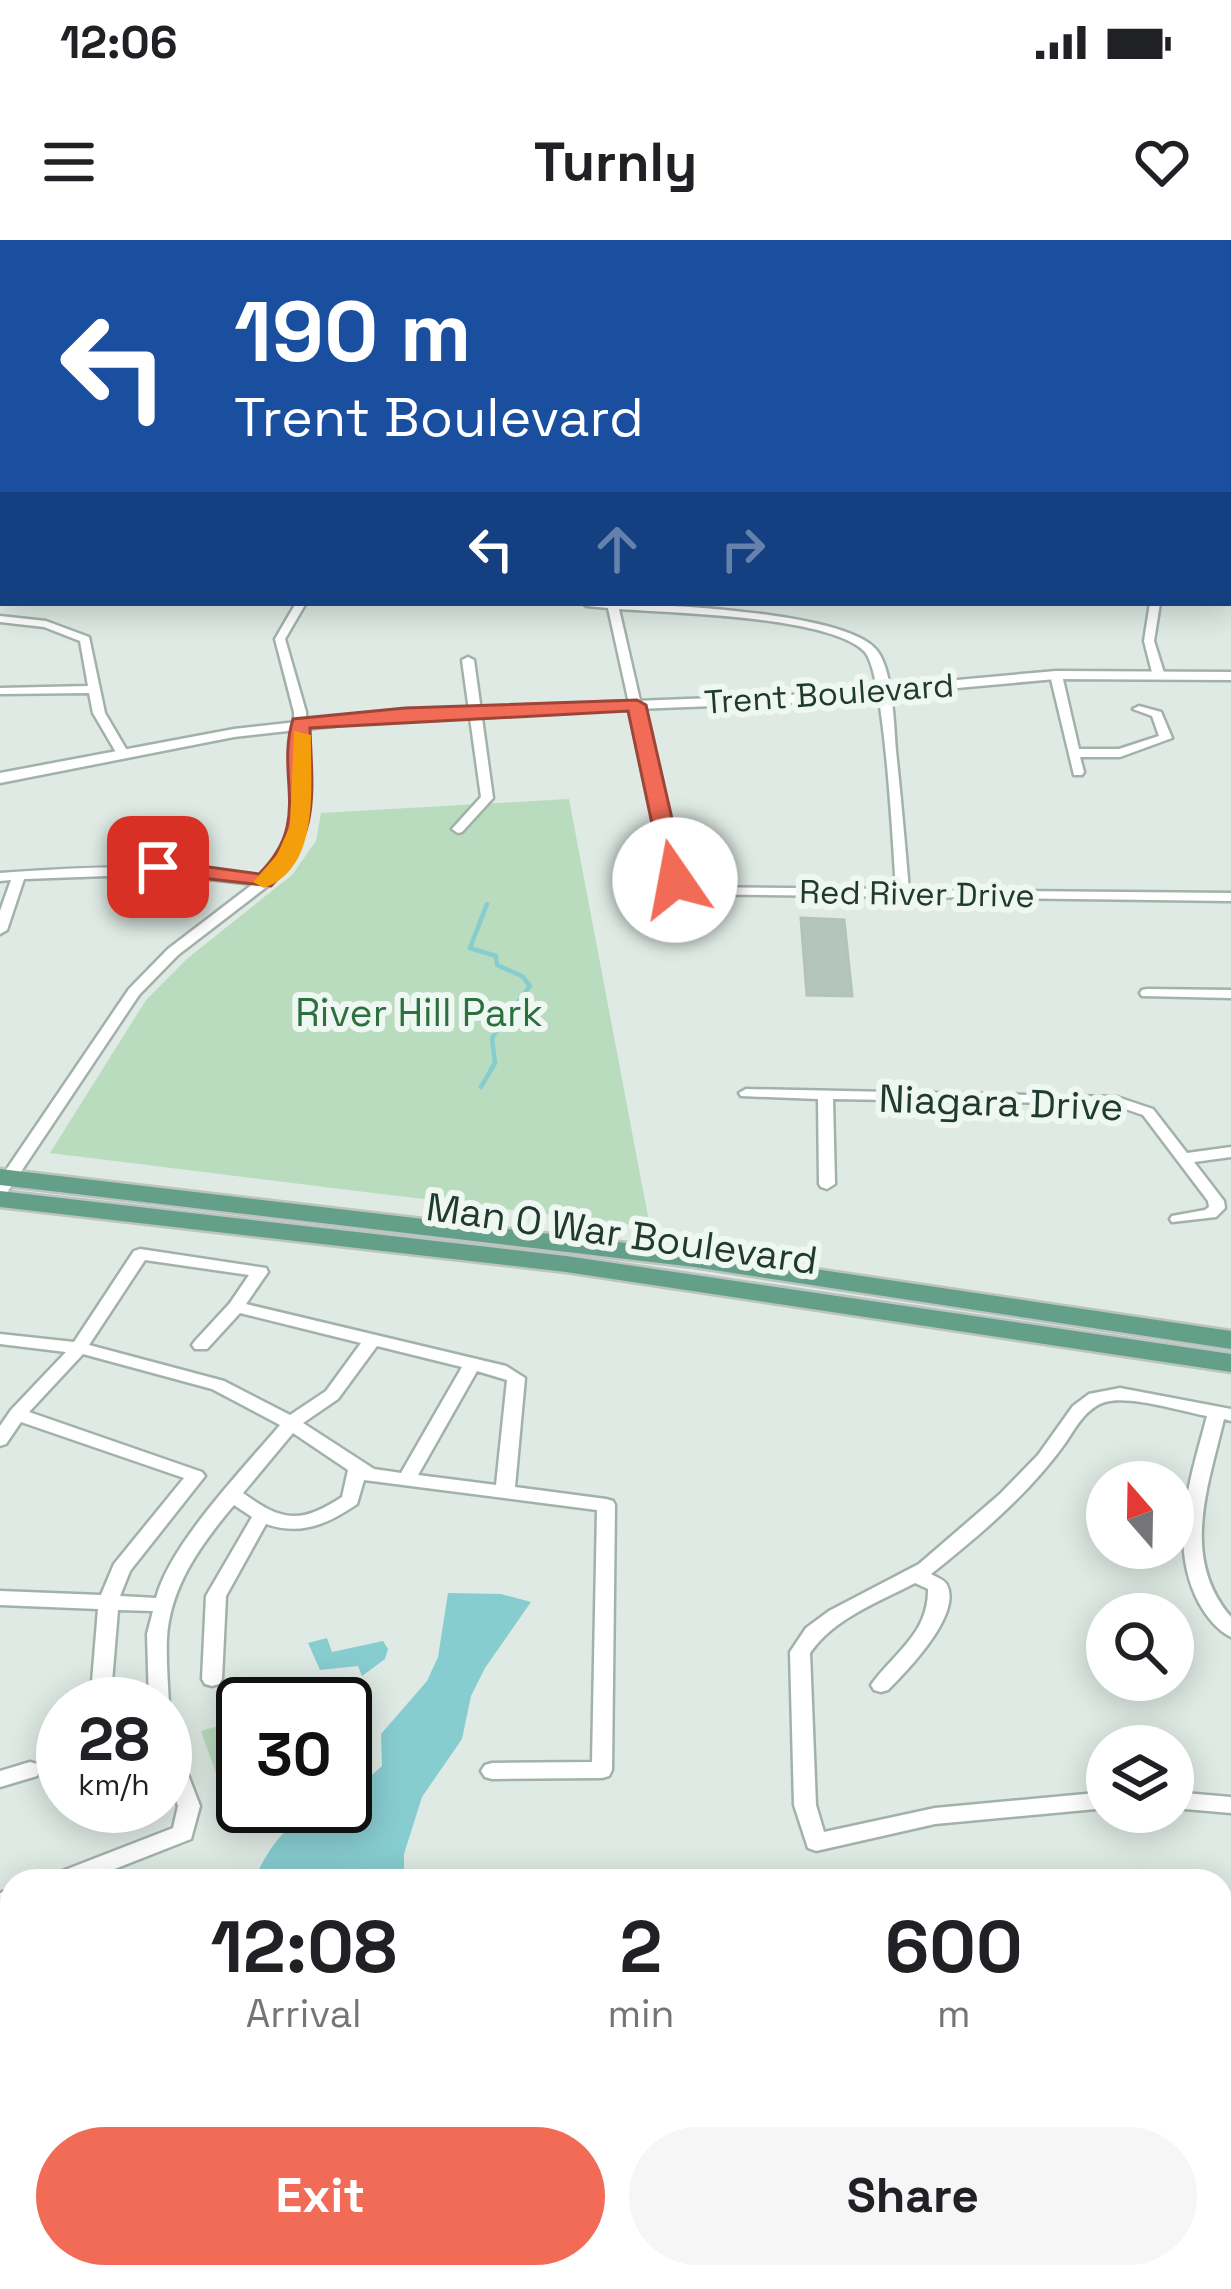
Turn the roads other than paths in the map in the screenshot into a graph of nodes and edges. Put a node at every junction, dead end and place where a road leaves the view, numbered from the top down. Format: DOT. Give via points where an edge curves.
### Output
graph roads {
  1 [pos="299,606"];
  2 [pos="613,606"];
  3 [pos="627,606"];
  4 [pos="1155,606"];
  5 [pos="0,619"];
  6 [pos="468,660"];
  7 [pos="1056,676"];
  8 [pos="1159,676"];
  9 [pos="1231,676"];
  10 [pos="94,689"];
  11 [pos="885,690"];
  12 [pos="0,692"];
  13 [pos="637,705"];
  14 [pos="1138,709"];
  15 [pos="475,712"];
  16 [pos="300,723"];
  17 [pos="1074,753"];
  18 [pos="123,754"];
  19 [pos="1078,772"];
  20 [pos="0,778"];
  21 [pos="458,829"];
  22 [pos="19,876"];
  23 [pos="0,878"];
  24 [pos="264,882"];
  25 [pos="903,892"];
  26 [pos="1231,897"];
  27 [pos="0,930"];
  28 [pos="1147,993"];
  29 [pos="1231,994"];
  30 [pos="746,1093"];
  31 [pos="825,1096"];
  32 [pos="1231,1152"];
  33 [pos="1185,1158"];
  34 [pos="827,1184"];
  35 [pos="3,1186"];
  36 [pos="1178,1219"];
  37 [pos="236,1307"];
  38 [pos="0,1339"];
  39 [pos="373,1339"];
  40 [pos="1231,1340"];
  41 [pos="201,1345"];
  42 [pos="79,1348"];
  43 [pos="1231,1363"];
  44 [pos="472,1364"];
  45 [pos="1224,1413"];
  46 [pos="17,1414"];
  47 [pos="290,1424"];
  48 [pos="0,1440"];
  49 [pos="358,1468"];
  50 [pos="406,1480"];
  51 [pos="505,1492"];
  52 [pos="233,1495"];
  53 [pos="261,1517"];
  54 [pos="916,1575"];
  55 [pos="0,1598"];
  56 [pos="110,1599"];
  57 [pos="164,1605"];
  58 [pos="1231,1630"];
  59 [pos="103,1677"];
  60 [pos="159,1677"];
  61 [pos="212,1679"];
  62 [pos="881,1685"];
  63 [pos="30,1770"];
  64 [pos="492,1772"];
  65 [pos="0,1779"];
  66 [pos="1194,1801"];
  67 [pos="1086,1802"];
  68 [pos="1231,1804"];
  69 [pos="183,1833"];
  70 [pos="91,1869"];
  1 -- 16 [label="street" via="280,639"];
  2 -- 13 [label="street, Red River Drive"];
  3 -- 11 [label="street" via="820,626 873,652"];
  4 -- 8 [label="street" via="1149,641"];
  5 -- 10 [label="street" via="85,639"];
  6 -- 15 [label="street"];
  7 -- 8 [label="street, Trent Boulevard"];
  7 -- 11 [label="street, Trent Boulevard"];
  7 -- 17 [label="street"];
  8 -- 9 [label="street, Trent Boulevard"];
  10 -- 12 [label="street"];
  10 -- 18 [label="street"];
  11 -- 13 [label="street, Trent Boulevard"];
  11 -- 25 [label="street"];
  13 -- 15 [label="street, Trent Boulevard"];
  13 -- 25 [label="street, Red River Drive" via="675,880 684,891"];
  14 -- 17 [label="street" via="1157,714 1166,739 1120,753"];
  15 -- 16 [label="street, Trent Boulevard"];
  15 -- 21 [label="street" via="487,798"];
  16 -- 18 [label="street, Trent Boulevard"];
  16 -- 24 [label="street" via="300,826"];
  17 -- 19 [label="street"];
  18 -- 20 [label="street, Trent Boulevard"];
  22 -- 23 [label="street"];
  22 -- 24 [label="street" via="158,867"];
  22 -- 27 [label="street"];
  24 -- 35 [label="street" via="134,992"];
  25 -- 26 [label="street, Red River Drive"];
  28 -- 29 [label="street"];
  30 -- 31 [label="street, Niagara Drive"];
  31 -- 33 [label="street, Niagara Drive" via="1127,1102 1148,1112"];
  31 -- 34 [label="street"];
  32 -- 33 [label="street"];
  33 -- 36 [label="street, Niagara Drive" via="1217,1208"];
  35 -- 40 [label="main road, Man O War Boulevard" via="694,1259"];
  35 -- 43 [label="main road, Man O War Boulevard"];
  37 -- 39 [label="street"];
  37 -- 41 [label="street"];
  37 -- 42 [label="street" via="260,1272 140,1254"];
  38 -- 42 [label="street"];
  39 -- 44 [label="street"];
  39 -- 47 [label="street" via="332,1396"];
  42 -- 46 [label="street"];
  42 -- 47 [label="street" via="218,1385"];
  44 -- 50 [label="street"];
  44 -- 51 [label="street" via="516,1378"];
  45 -- 54 [label="street" via="1120,1394 1095,1398 1007,1498"];
  45 -- 58 [label="street" via="1190,1550 1194,1585"];
  46 -- 48 [label="street"];
  46 -- 56 [label="street" via="196,1476 137,1546"];
  47 -- 49 [label="street"];
  47 -- 52 [label="street"];
  49 -- 50 [label="street"];
  49 -- 53 [label="street" via="350,1501 324,1520 292,1526"];
  50 -- 51 [label="street"];
  51 -- 64 [label="street" via="606,1505 602,1770"];
  52 -- 53 [label="street"];
  52 -- 57 [label="street" via="170,1582"];
  53 -- 61 [label="street" via="216,1595"];
  54 -- 62 [label="street" via="938,1586 941,1606"];
  54 -- 67 [label="street" via="836,1616 800,1652 805,1804 817,1842 935,1816"];
  55 -- 56 [label="street"];
  56 -- 57 [label="street"];
  56 -- 59 [label="street"];
  57 -- 60 [label="street"];
  63 -- 65 [label="street"];
  66 -- 68 [label="street"];
  69 -- 70 [label="street"];
}
